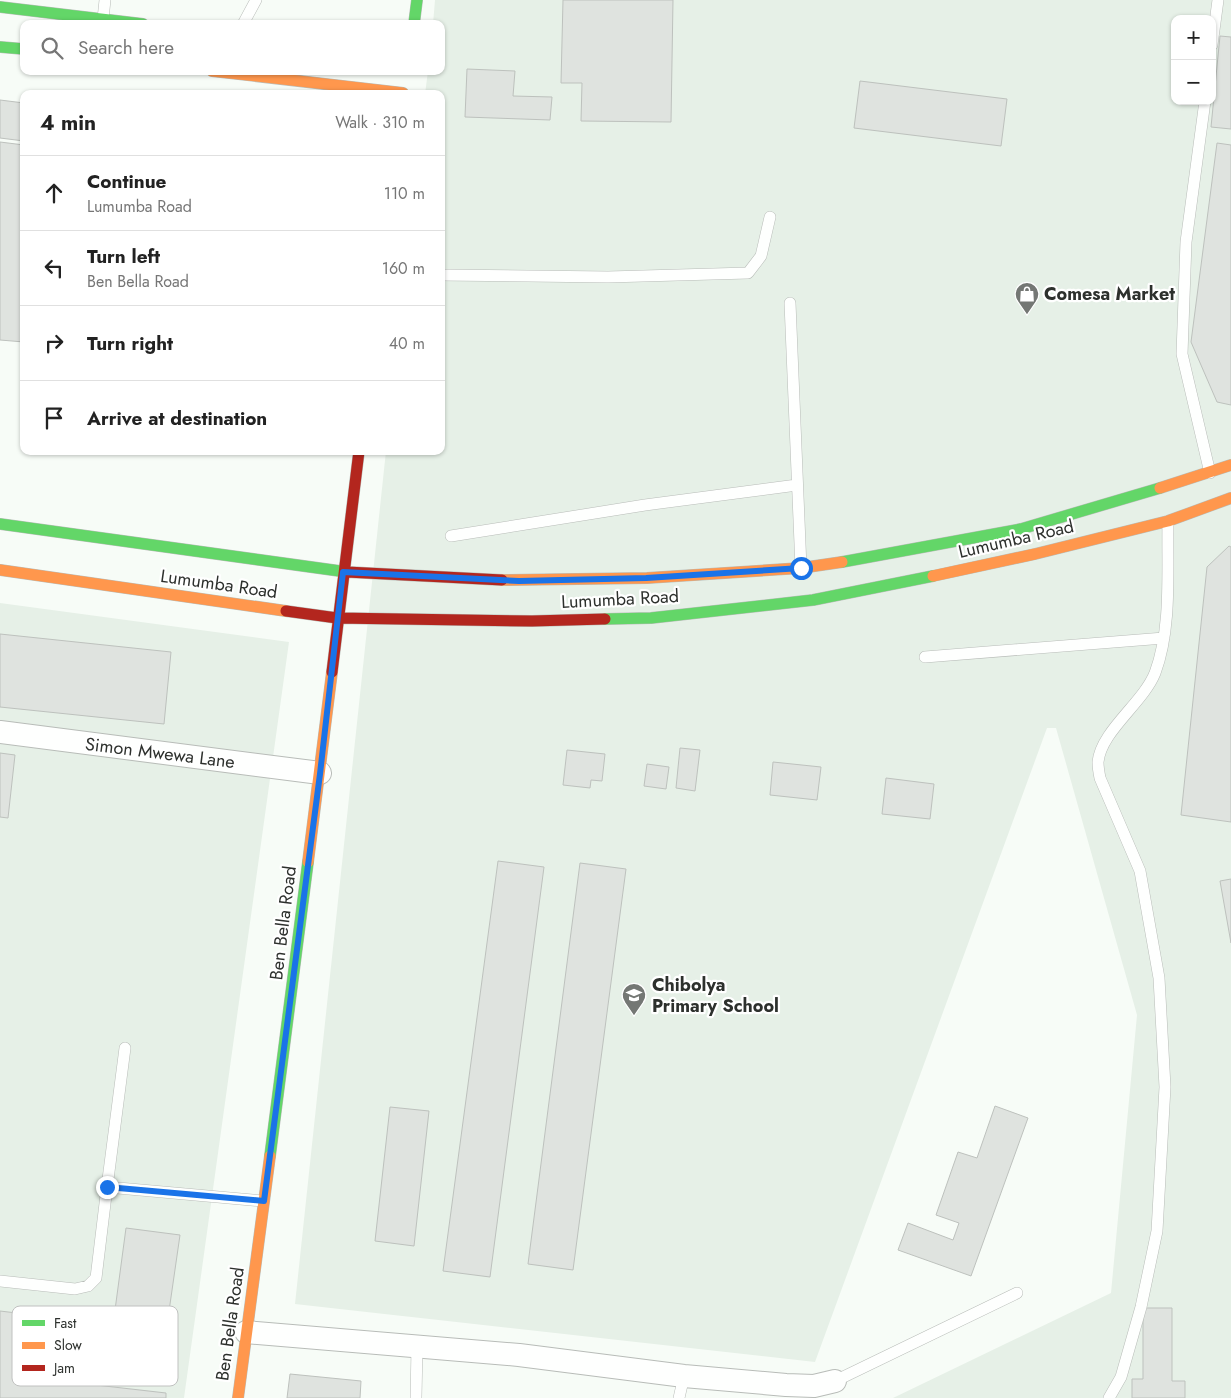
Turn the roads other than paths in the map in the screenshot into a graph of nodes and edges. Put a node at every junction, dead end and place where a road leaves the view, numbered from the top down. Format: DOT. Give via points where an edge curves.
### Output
graph roads {
  1 [pos="105,0"];
  2 [pos="256,0"];
  3 [pos="417,0"];
  4 [pos="1218,0"];
  5 [pos="0,7"];
  6 [pos="1216,15"];
  7 [pos="103,19"];
  8 [pos="111,20"];
  9 [pos="245,20"];
  10 [pos="414,20"];
  11 [pos="0,47"];
  12 [pos="20,49"];
  13 [pos="245,75"];
  14 [pos="405,79"];
  15 [pos="370,90"];
  16 [pos="404,90"];
  17 [pos="1204,105"];
  18 [pos="770,217"];
  19 [pos="445,275"];
  20 [pos="790,303"];
  21 [pos="358,455"];
  22 [pos="1231,465"];
  23 [pos="1210,473"];
  24 [pos="797,485"];
  25 [pos="1231,498"];
  26 [pos="1168,521"];
  27 [pos="0,524"];
  28 [pos="451,536"];
  29 [pos="801,568"];
  30 [pos="0,570"];
  31 [pos="343,572"];
  32 [pos="337,618"];
  33 [pos="1164,638"];
  34 [pos="924,657"];
  35 [pos="0,732"];
  36 [pos="320,774"];
  37 [pos="125,1048"];
  38 [pos="107,1187"];
  39 [pos="264,1201"];
  40 [pos="0,1281"];
  41 [pos="1017,1293"];
  42 [pos="246,1332"];
  43 [pos="417,1347"];
  44 [pos="684,1376"];
  45 [pos="835,1381"];
  46 [pos="238,1398"];
  47 [pos="416,1398"];
  48 [pos="679,1398"];
  49 [pos="1109,1398"];
  1 -- 7 [label="lane"];
  2 -- 9 [label="lane"];
  3 -- 10 [label="main road"];
  4 -- 6 [label="lane"];
  5 -- 7 [label="main road"];
  7 -- 8 [label="main road"];
  11 -- 12 [label="main road"];
  13 -- 15 [label="main road"];
  14 -- 16 [label="main road"];
  17 -- 23 [label="lane" via="1186,242 1182,354"];
  18 -- 19 [label="lane" via="761,256 748,273 608,277"];
  20 -- 24 [label="lane"];
  21 -- 31 [label="main road, Ben Bella Road"];
  22 -- 23 [label="main road, Lumumba Road"];
  23 -- 29 [label="main road, Lumumba Road" via="1021,529"];
  24 -- 28 [label="lane"];
  24 -- 29 [label="lane"];
  25 -- 26 [label="main road, Lumumba Road"];
  26 -- 32 [label="main road, Lumumba Road" via="1036,554 804,601 651,618 532,621"];
  26 -- 33 [label="lane"];
  27 -- 31 [label="main road, Lumumba Road"];
  29 -- 31 [label="main road, Lumumba Road" via="646,578 519,581"];
  30 -- 32 [label="main road, Lumumba Road"];
  31 -- 32 [label="main road, Ben Bella Road"];
  32 -- 36 [label="main road, Ben Bella Road"];
  33 -- 34 [label="lane"];
  33 -- 49 [label="lane" via="1155,673 1145,692 1109,736 1098,762 1100,778 1140,871 1159,978 1165,1087 1157,1231 1141,1307 1121,1377"];
  35 -- 36 [label="street, Simon Mwewa Lane"];
  36 -- 39 [label="main road, Ben Bella Road"];
  37 -- 38 [label="lane"];
  38 -- 39 [label="lane"];
  38 -- 40 [label="lane" via="96,1278 88,1286 75,1289"];
  39 -- 42 [label="main road, Ben Bella Road"];
  41 -- 45 [label="lane"];
  42 -- 43 [label="street"];
  42 -- 46 [label="main road, Ben Bella Road"];
  43 -- 44 [label="street"];
  43 -- 47 [label="lane"];
  44 -- 45 [label="street" via="814,1386"];
  44 -- 48 [label="lane"];
}
